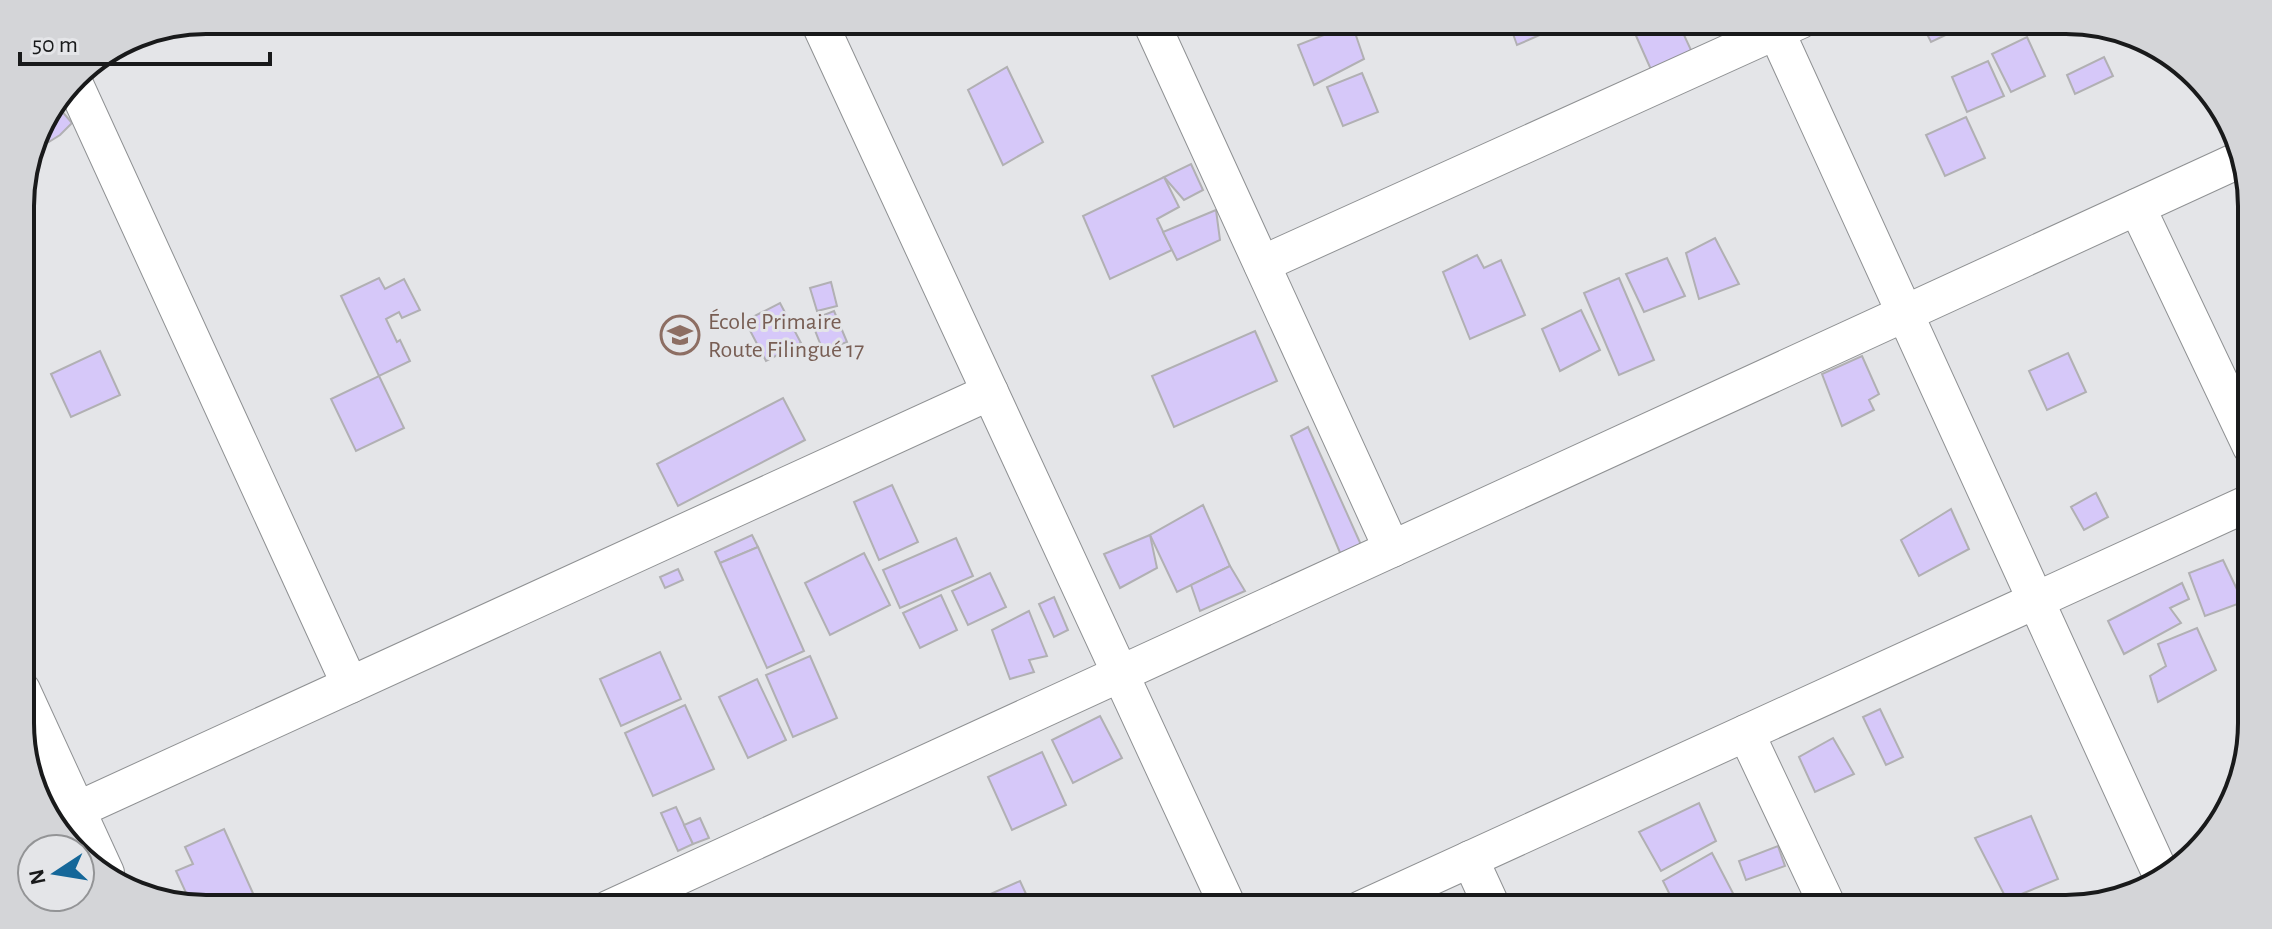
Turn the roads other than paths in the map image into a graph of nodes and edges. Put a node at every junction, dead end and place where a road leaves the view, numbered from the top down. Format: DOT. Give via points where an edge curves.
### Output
graph roads {
  1 [pos="824,34"];
  2 [pos="1156,34"];
  3 [pos="1760,34"];
  4 [pos="1786,34"];
  5 [pos="78,92"];
  6 [pos="2232,163"];
  7 [pos="2137,207"];
  8 [pos="1262,264"];
  9 [pos="1905,314"];
  10 [pos="990,392"];
  11 [pos="2238,420"];
  12 [pos="2238,508"];
  13 [pos="1392,549"];
  14 [pos="2036,601"];
  15 [pos="1120,674"];
  16 [pos="350,685"];
  17 [pos="34,716"];
  18 [pos="1746,733"];
  19 [pos="77,810"];
  20 [pos="98,856"];
  21 [pos="1470,859"];
  22 [pos="2158,868"];
  23 [pos="639,895"];
  24 [pos="1223,895"];
  25 [pos="1392,895"];
  26 [pos="1487,895"];
  27 [pos="1822,895"];
  1 -- 10 [label="street"];
  2 -- 8 [label="street"];
  3 -- 8 [label="street"];
  4 -- 9 [label="street"];
  5 -- 16 [label="street"];
  6 -- 7 [label="street"];
  7 -- 9 [label="street"];
  7 -- 11 [label="street"];
  8 -- 13 [label="street"];
  9 -- 13 [label="street"];
  9 -- 14 [label="street"];
  10 -- 15 [label="street"];
  10 -- 16 [label="street"];
  12 -- 14 [label="street"];
  13 -- 15 [label="street"];
  14 -- 18 [label="street"];
  14 -- 22 [label="street"];
  15 -- 23 [label="street"];
  15 -- 24 [label="street"];
  16 -- 19 [label="street"];
  17 -- 19 [label="street"];
  18 -- 21 [label="street"];
  18 -- 27 [label="street"];
  19 -- 20 [label="street"];
  21 -- 25 [label="street"];
  21 -- 26 [label="street"];
}
